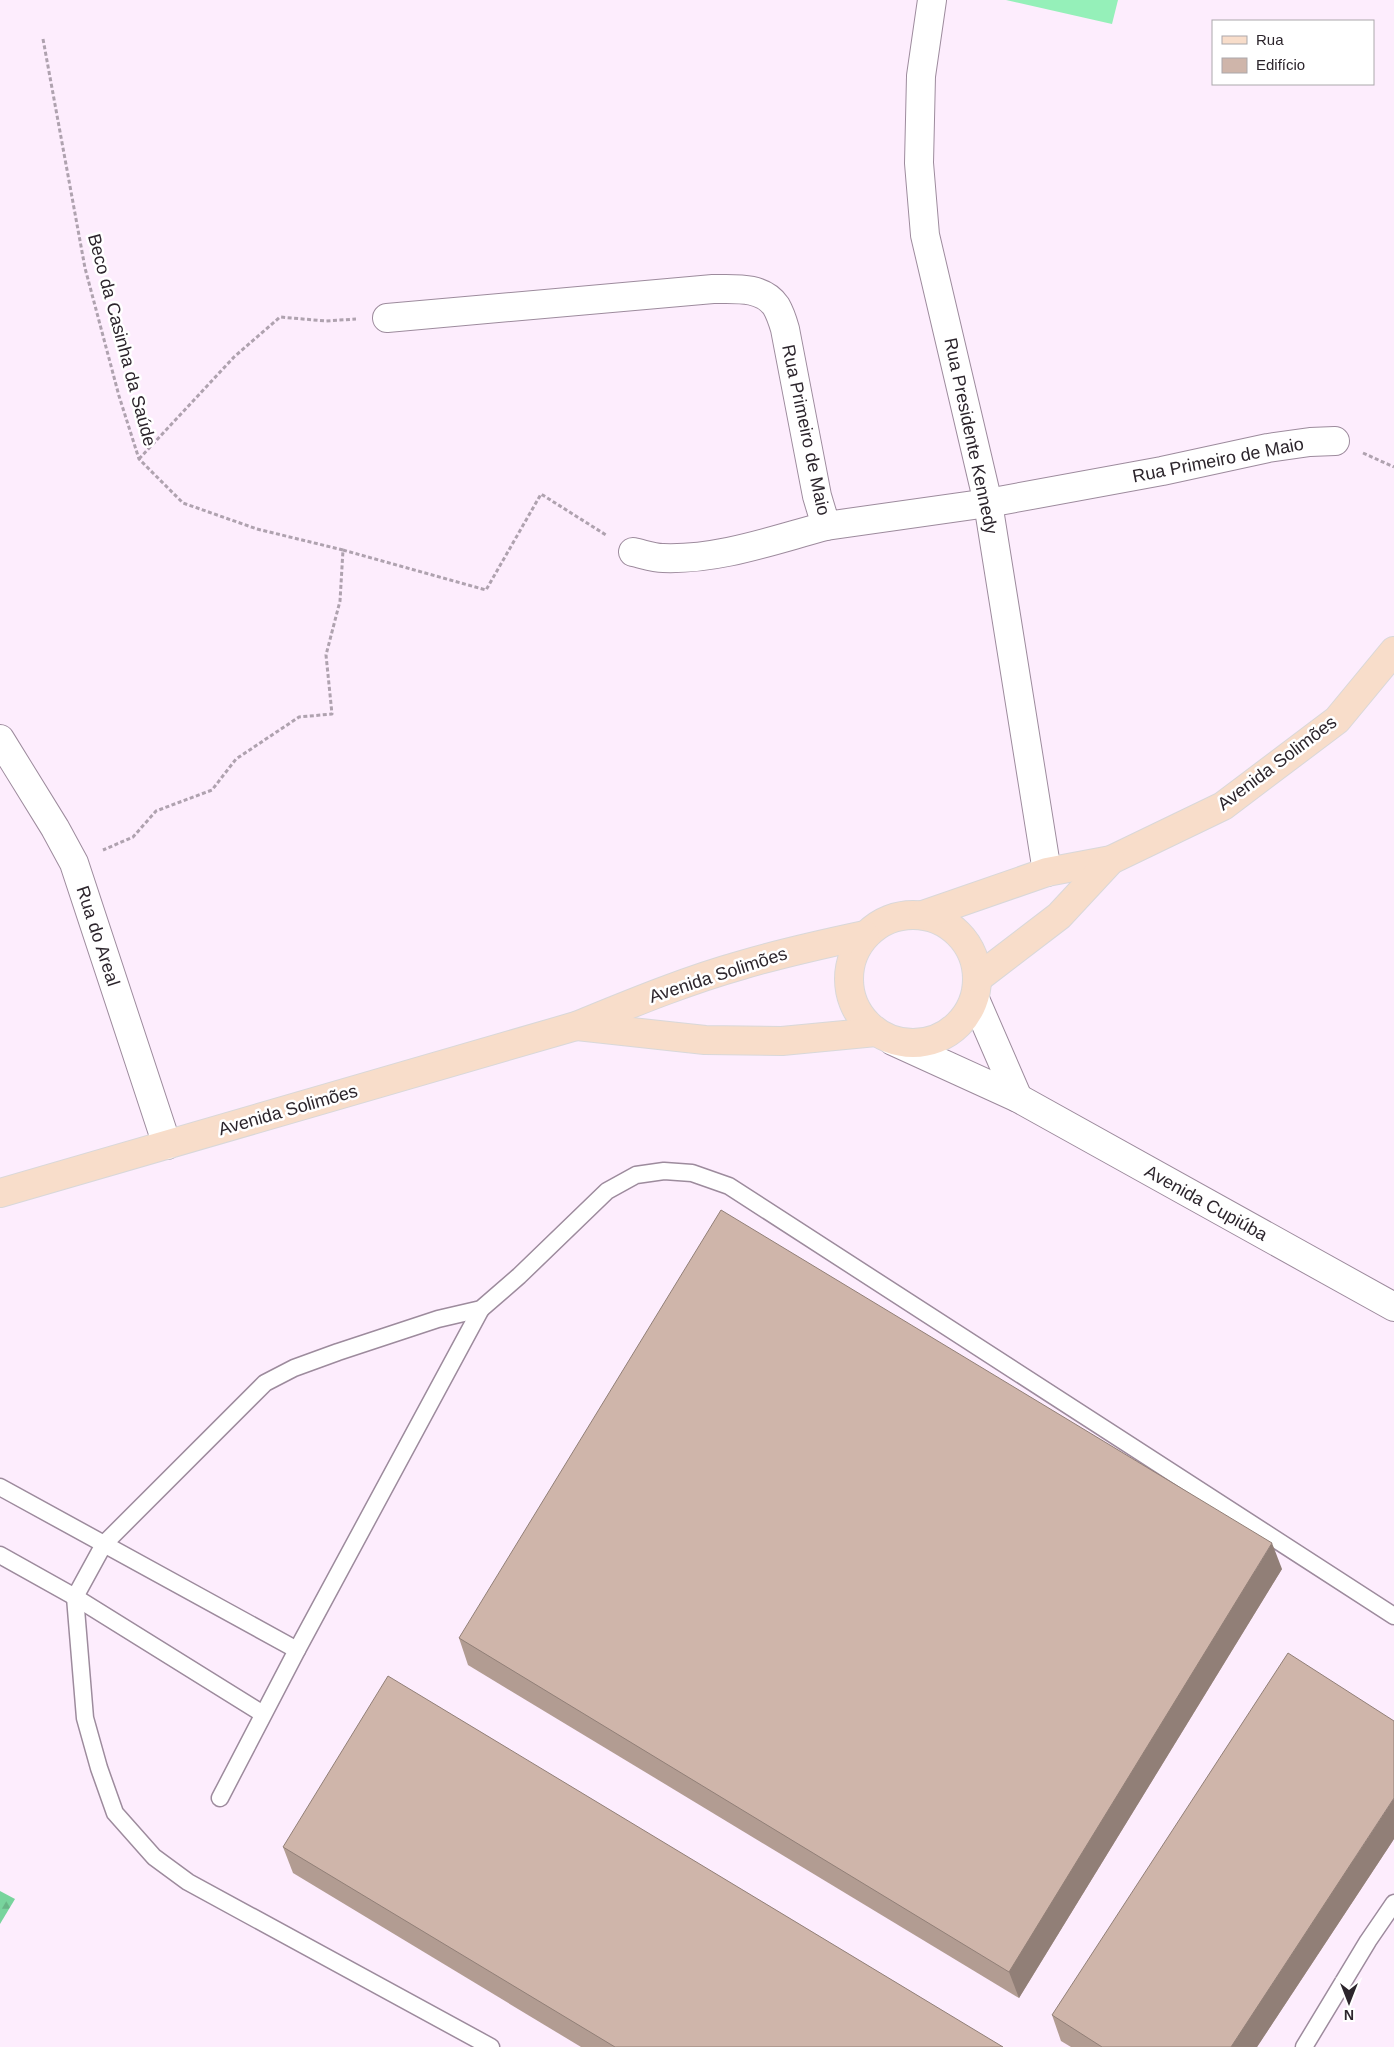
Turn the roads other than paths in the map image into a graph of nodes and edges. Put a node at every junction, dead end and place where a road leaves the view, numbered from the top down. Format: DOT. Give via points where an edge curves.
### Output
graph roads {
  1 [pos="932,0"];
  2 [pos="387,318"];
  3 [pos="1335,441"];
  4 [pos="988,503"];
  5 [pos="826,526"];
  6 [pos="633,552"];
  7 [pos="1394,651"];
  8 [pos="0,739"];
  9 [pos="1111,860"];
  10 [pos="1047,872"];
  11 [pos="922,914"];
  12 [pos="865,935"];
  13 [pos="976,989"];
  14 [pos="576,1026"];
  15 [pos="885,1037"];
  16 [pos="1018,1098"];
  17 [pos="167,1145"];
  18 [pos="0,1194"];
  19 [pos="1394,1307"];
  20 [pos="481,1308"];
  21 [pos="0,1488"];
  22 [pos="104,1544"];
  23 [pos="0,1555"];
  24 [pos="75,1597"];
  25 [pos="1394,1616"];
  26 [pos="297,1650"];
  27 [pos="263,1714"];
  28 [pos="220,1798"];
  29 [pos="1394,1903"];
  30 [pos="491,2047"];
  31 [pos="1304,2047"];
  1 -- 4 [label="street, Rua Presidente Kennedy" via="921,76 919,163 925,235"];
  2 -- 5 [label="street, Rua Primeiro de Maio" via="713,289 761,293 776,306 786,329 817,496"];
  3 -- 4 [label="street, Rua Primeiro de Maio" via="1268,448"];
  4 -- 5 [label="street, Rua Primeiro de Maio"];
  4 -- 10 [label="street, Rua Presidente Kennedy"];
  5 -- 6 [label="street" via="721,554 661,558"];
  7 -- 9 [label="main road, Avenida Solimões" via="1337,720 1223,806"];
  8 -- 17 [label="street, Rua do Areal" via="74,862"];
  9 -- 10 [label="main road, Avenida Solimões"];
  9 -- 13 [label="main road, Avenida Solimões" via="1058,916"];
  10 -- 11 [label="main road, Avenida Solimões"];
  11 -- 12 [label="main road" via="901,915 882,922"];
  11 -- 13 [label="main road" via="951,926 971,949"];
  12 -- 14 [label="main road, Avenida Solimões" via="740,965"];
  12 -- 15 [label="main road" via="851,959 848,987 857,1012"];
  13 -- 15 [label="main road" via="962,1021 943,1037 918,1044"];
  13 -- 16 [label="street"];
  14 -- 15 [label="main road, Avenida Solimões" via="705,1040"];
  14 -- 17 [label="main road, Avenida Solimões"];
  15 -- 16 [label="street, Avenida Cupiúba"];
  16 -- 19 [label="street, Avenida Cupiúba"];
  17 -- 18 [label="main road, Avenida Solimões"];
  20 -- 22 [label="lane" via="338,1352 265,1383"];
  20 -- 25 [label="lane" via="607,1191 636,1175 664,1171 701,1176 729,1186"];
  20 -- 26 [label="lane"];
  21 -- 22 [label="lane"];
  22 -- 24 [label="lane"];
  22 -- 26 [label="lane"];
  23 -- 24 [label="lane"];
  24 -- 27 [label="lane"];
  24 -- 30 [label="lane" via="86,1718 99,1768 115,1813 154,1857 188,1882"];
  26 -- 27 [label="lane"];
  27 -- 28 [label="lane"];
  29 -- 31 [label="lane"];
}
